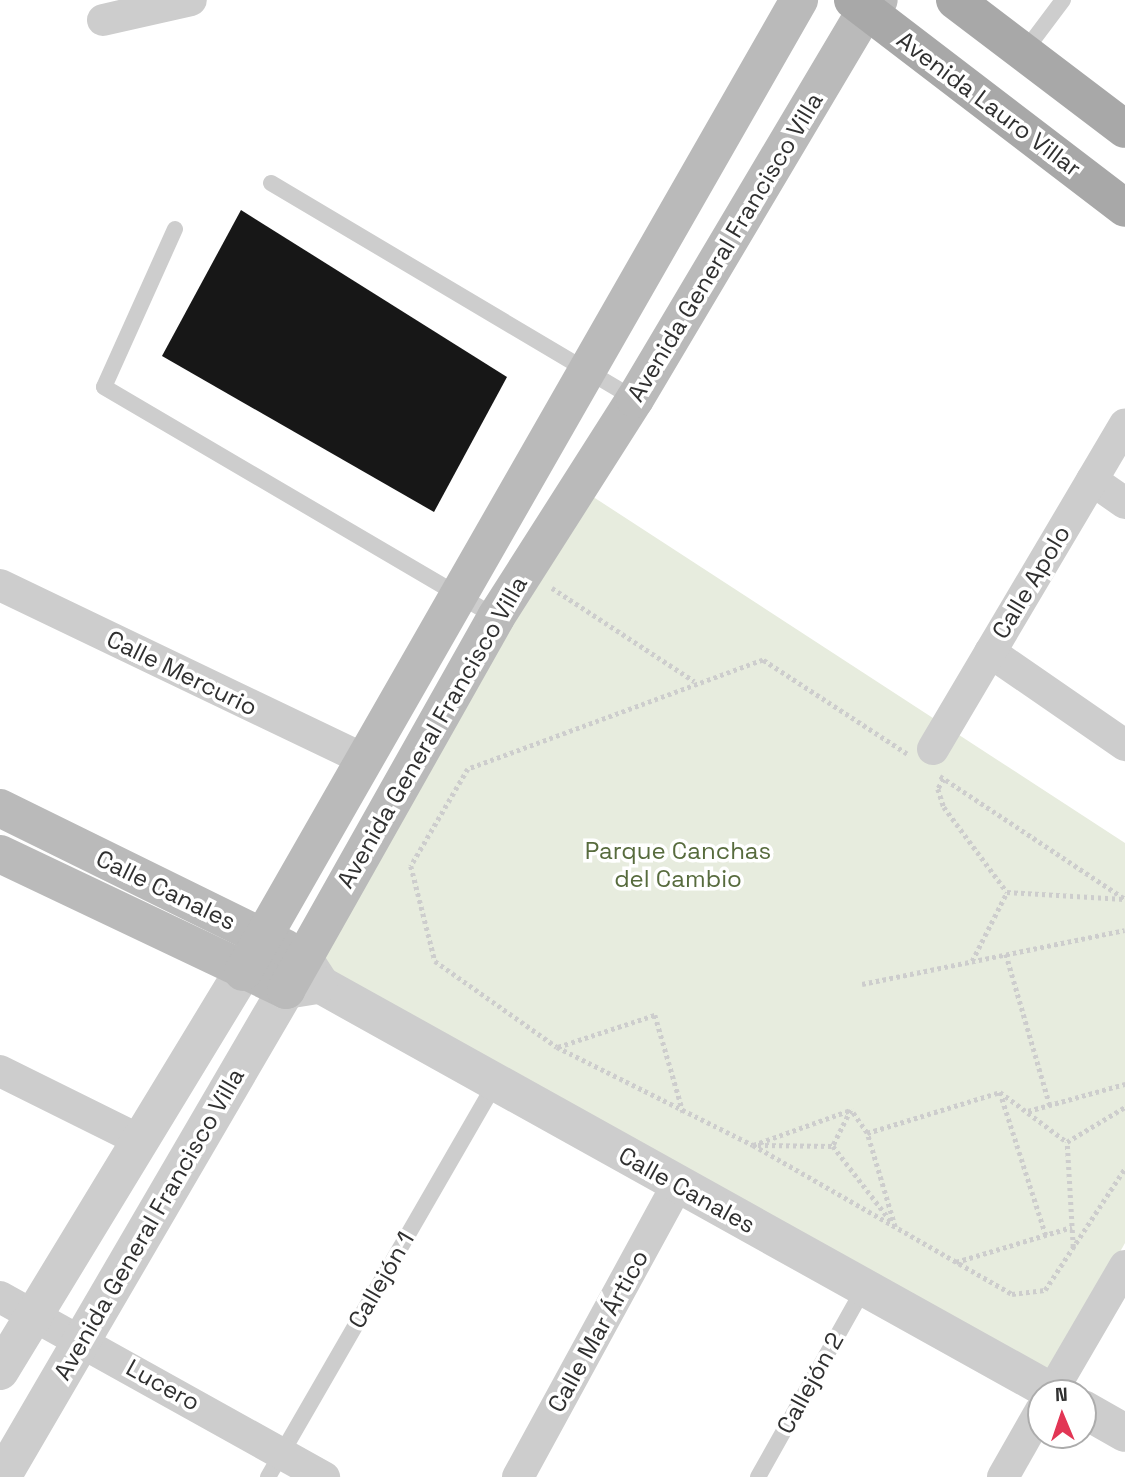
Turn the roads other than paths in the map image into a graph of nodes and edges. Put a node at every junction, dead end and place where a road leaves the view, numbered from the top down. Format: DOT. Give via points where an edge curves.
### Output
graph roads {
  1 [pos="191,0"];
  2 [pos="799,0"];
  3 [pos="955,0"];
  4 [pos="1063,0"];
  5 [pos="866,3"];
  6 [pos="103,20"];
  7 [pos="1024,52"];
  8 [pos="1125,129"];
  9 [pos="271,183"];
  10 [pos="1125,208"];
  11 [pos="175,229"];
  12 [pos="586,372"];
  13 [pos="635,399"];
  14 [pos="1125,424"];
  15 [pos="1092,480"];
  16 [pos="1125,503"];
  17 [pos="0,585"];
  18 [pos="461,591"];
  19 [pos="496,617"];
  20 [pos="990,652"];
  21 [pos="1125,745"];
  22 [pos="926,759"];
  23 [pos="365,760"];
  24 [pos="0,808"];
  25 [pos="0,853"];
  26 [pos="263,937"];
  27 [pos="243,972"];
  28 [pos="303,977"];
  29 [pos="0,1071"];
  30 [pos="495,1084"];
  31 [pos="139,1140"];
  32 [pos="678,1184"];
  33 [pos="1125,1266"];
  34 [pos="863,1290"];
  35 [pos="16,1305"];
  36 [pos="82,1339"];
  37 [pos="0,1371"];
  38 [pos="1066,1379"];
  39 [pos="1027,1383"];
  40 [pos="1097,1419"];
  41 [pos="1125,1433"];
  42 [pos="1027,1442"];
  43 [pos="275,1464"];
  44 [pos="2,1477"];
  45 [pos="324,1477"];
  46 [pos="517,1477"];
  47 [pos="758,1477"];
  48 [pos="1003,1477"];
  1 -- 6 [label="street"];
  2 -- 12 [label="main road, Avenida General Francisco Villa"];
  3 -- 7 [label="main road"];
  4 -- 7 [label="lane"];
  5 -- 10 [label="main road, Avenida Lauro Villar"];
  5 -- 13 [label="main road, Avenida General Francisco Villa"];
  7 -- 8 [label="main road"];
  9 -- 12 [label="lane"];
  11 -- 18 [label="lane" via="104,387"];
  12 -- 13 [label="lane"];
  12 -- 18 [label="main road, Avenida General Francisco Villa"];
  13 -- 19 [label="main road, Avenida General Francisco Villa"];
  14 -- 15 [label="street, Calle Apolo"];
  15 -- 16 [label="street"];
  15 -- 20 [label="street, Calle Apolo"];
  17 -- 23 [label="street, Calle Mercurio"];
  18 -- 19 [label="lane"];
  18 -- 23 [label="main road, Avenida General Francisco Villa"];
  19 -- 28 [label="main road, Avenida General Francisco Villa"];
  20 -- 21 [label="street, Calle Apolo"];
  20 -- 22 [label="street"];
  23 -- 26 [label="main road, Avenida General Francisco Villa"];
  24 -- 26 [label="main road, Calle Canales"];
  25 -- 27 [label="main road, Calle Canales"];
  26 -- 27 [label="main road, Avenida General Francisco Villa"];
  26 -- 28 [label="main road, Calle Canales"];
  27 -- 28 [label="main road, Calle Canales"];
  27 -- 31 [label="street, Avenida General Francisco Villa"];
  28 -- 30 [label="street, Calle Canales"];
  28 -- 36 [label="street, Avenida General Francisco Villa"];
  29 -- 31 [label="street"];
  30 -- 32 [label="street, Calle Canales"];
  30 -- 43 [label="lane, Callejón 1"];
  31 -- 35 [label="street, Avenida General Francisco Villa"];
  32 -- 34 [label="street, Calle Canales"];
  32 -- 46 [label="street, Calle Mar Ártico"];
  33 -- 38 [label="street"];
  34 -- 39 [label="street, Calle Canales"];
  34 -- 47 [label="lane, Callejón 2"];
  35 -- 36 [label="street, Lucero"];
  35 -- 37 [label="street, Avenida General Francisco Villa"];
  36 -- 43 [label="street, Lucero"];
  36 -- 44 [label="street, Avenida General Francisco Villa"];
  40 -- 41 [label="street, Calle Canales"];
  42 -- 48 [label="street"];
  43 -- 45 [label="street, Lucero"];
}
